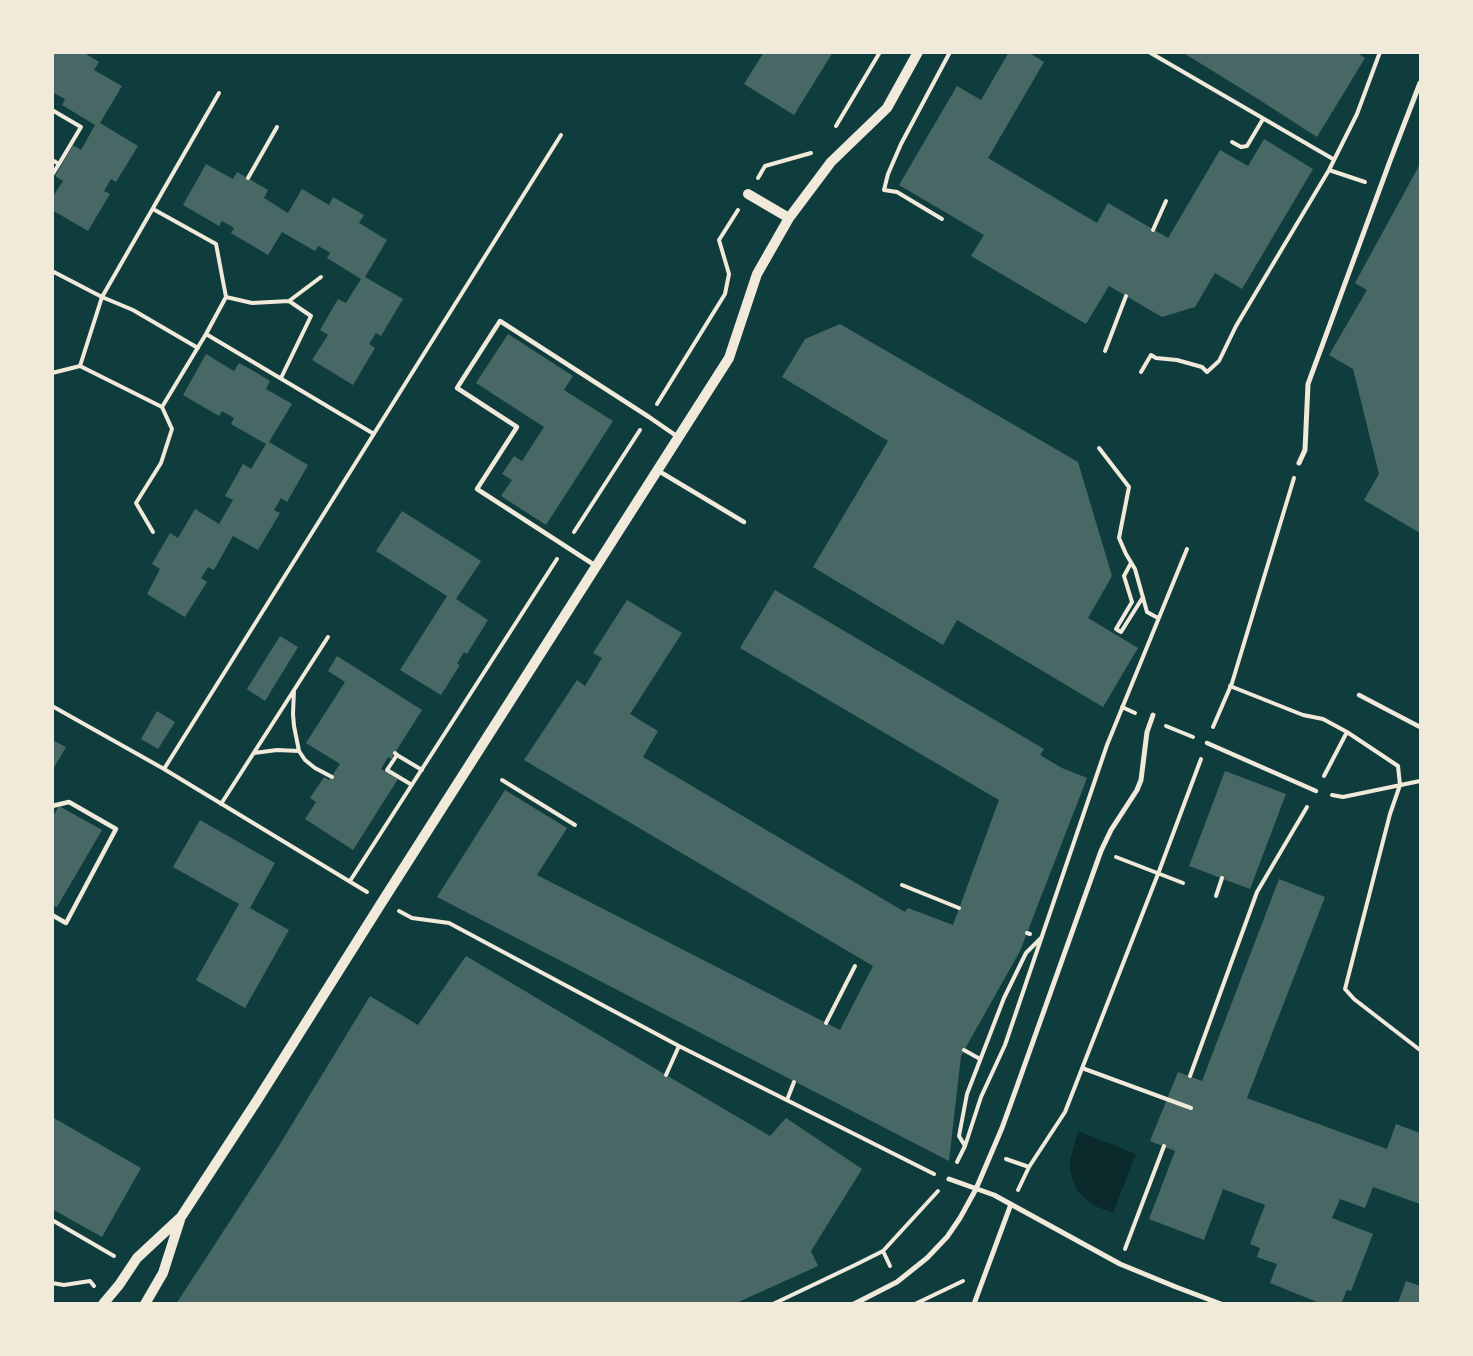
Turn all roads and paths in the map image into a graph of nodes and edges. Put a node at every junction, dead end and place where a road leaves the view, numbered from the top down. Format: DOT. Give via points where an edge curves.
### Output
graph roads {
  1 [pos="880,52"];
  2 [pos="918,52"];
  3 [pos="950,52"];
  4 [pos="1149,52"];
  5 [pos="1380,52"];
  6 [pos="1420,83"];
  7 [pos="219,93"];
  8 [pos="52,110"];
  9 [pos="1263,119"];
  10 [pos="277,127"];
  11 [pos="831,134"];
  12 [pos="561,135"];
  13 [pos="1232,142"];
  14 [pos="813,153"];
  15 [pos="1333,159"];
  16 [pos="52,160"];
  17 [pos="59,164"];
  18 [pos="765,166"];
  19 [pos="1329,170"];
  20 [pos="52,175"];
  21 [pos="248,178"];
  22 [pos="1380,188"];
  23 [pos="748,194"];
  24 [pos="1166,201"];
  25 [pos="153,209"];
  26 [pos="789,218"];
  27 [pos="942,219"];
  28 [pos="1153,230"];
  29 [pos="719,240"];
  30 [pos="52,271"];
  31 [pos="321,277"];
  32 [pos="1126,296"];
  33 [pos="102,297"];
  34 [pos="226,297"];
  35 [pos="289,301"];
  36 [pos="206,334"];
  37 [pos="198,348"];
  38 [pos="1105,351"];
  39 [pos="80,366"];
  40 [pos="1141,372"];
  41 [pos="52,373"];
  42 [pos="281,378"];
  43 [pos="162,407"];
  44 [pos="649,417"];
  45 [pos="374,434"];
  46 [pos="678,437"];
  47 [pos="1099,448"];
  48 [pos="1299,463"];
  49 [pos="657,470"];
  50 [pos="744,522"];
  51 [pos="153,532"];
  52 [pos="565,546"];
  53 [pos="1187,549"];
  54 [pos="1131,562"];
  55 [pos="596,566"];
  56 [pos="1143,597"];
  57 [pos="1158,618"];
  58 [pos="328,637"];
  59 [pos="1231,685"];
  60 [pos="294,690"];
  61 [pos="1359,695"];
  62 [pos="52,706"];
  63 [pos="1152,718"];
  64 [pos="1420,727"];
  65 [pos="1347,732"];
  66 [pos="1207,743"];
  67 [pos="299,752"];
  68 [pos="253,753"];
  69 [pos="164,769"];
  70 [pos="422,770"];
  71 [pos="332,777"];
  72 [pos="502,780"];
  73 [pos="1420,781"];
  74 [pos="412,785"];
  75 [pos="1400,785"];
  76 [pos="1316,791"];
  77 [pos="221,804"];
  78 [pos="52,806"];
  79 [pos="575,825"];
  80 [pos="1101,851"];
  81 [pos="1158,874"];
  82 [pos="1222,878"];
  83 [pos="1183,883"];
  84 [pos="902,885"];
  85 [pos="1216,896"];
  86 [pos="959,908"];
  87 [pos="52,915"];
  88 [pos="412,918"];
  89 [pos="1042,937"];
  90 [pos="855,966"];
  91 [pos="826,1023"];
  92 [pos="679,1046"];
  93 [pos="964,1050"];
  94 [pos="1420,1050"];
  95 [pos="980,1059"];
  96 [pos="1082,1068"];
  97 [pos="666,1075"];
  98 [pos="1190,1076"];
  99 [pos="794,1082"];
  100 [pos="787,1100"];
  101 [pos="1191,1108"];
  102 [pos="965,1146"];
  103 [pos="1164,1146"];
  104 [pos="949,1179"];
  105 [pos="976,1189"];
  106 [pos="1011,1204"];
  107 [pos="181,1217"];
  108 [pos="52,1220"];
  109 [pos="114,1256"];
  110 [pos="1120,1264"];
  111 [pos="985,1270"];
  112 [pos="90,1281"];
  113 [pos="52,1283"];
  114 [pos="103,1304"];
  115 [pos="145,1304"];
  116 [pos="773,1304"];
  117 [pos="854,1304"];
  118 [pos="915,1304"];
  119 [pos="974,1304"];
  120 [pos="1221,1304"];
  1 -- 11 [label="path"];
  2 -- 26 [label="street" via="887,108 831,162"];
  3 -- 27 [label="path" via="901,144 884,190 897,192"];
  4 -- 9 [label="path"];
  5 -- 15 [label="path" via="1357,114"];
  6 -- 22 [label="street"];
  7 -- 25 [label="path"];
  8 -- 17 [label="path" via="81,128"];
  9 -- 13 [label="path" via="1247,146"];
  9 -- 15 [label="path"];
  10 -- 21 [label="path"];
  12 -- 45 [label="path"];
  14 -- 18 [label="path"];
  15 -- 19 [label="path"];
  16 -- 17 [label="path"];
  17 -- 20 [label="path"];
  19 -- 22 [label="path"];
  19 -- 40 [label="path" via="1219,361 1207,372 1202,367 1151,355"];
  22 -- 48 [label="street" via="1308,384 1305,450"];
  23 -- 26 [label="street"];
  24 -- 28 [label="path"];
  25 -- 33 [label="path"];
  25 -- 34 [label="path" via="216,244"];
  26 -- 46 [label="street" via="757,274 729,358"];
  29 -- 44 [label="path" via="729,274 725,294"];
  30 -- 33 [label="path"];
  31 -- 35 [label="path"];
  32 -- 38 [label="path"];
  33 -- 37 [label="path" via="134,310"];
  33 -- 39 [label="path"];
  34 -- 35 [label="path" via="252,303"];
  34 -- 36 [label="path"];
  35 -- 42 [label="path" via="311,316"];
  36 -- 37 [label="path"];
  36 -- 42 [label="path"];
  37 -- 43 [label="path"];
  39 -- 41 [label="path"];
  39 -- 43 [label="path"];
  42 -- 45 [label="path"];
  43 -- 51 [label="path" via="172,429 161,463 136,503"];
  44 -- 46 [label="lane"];
  44 -- 52 [label="path"];
  44 -- 52 [label="lane" via="500,321 457,388 517,427 477,489"];
  45 -- 69 [label="path"];
  46 -- 49 [label="street"];
  47 -- 54 [label="path" via="1129,487 1119,538"];
  48 -- 59 [label="path"];
  49 -- 50 [label="lane"];
  49 -- 55 [label="street"];
  52 -- 55 [label="lane"];
  52 -- 70 [label="path"];
  53 -- 57 [label="path"];
  54 -- 56 [label="path"];
  54 -- 56 [label="path" via="1124,576 1132,602 1116,629 1121,632"];
  55 -- 107 [label="street"];
  56 -- 57 [label="path" via="1147,612"];
  57 -- 89 [label="path" via="1107,745"];
  58 -- 60 [label="path"];
  59 -- 65 [label="path" via="1303,715 1323,719"];
  59 -- 66 [label="path"];
  60 -- 67 [label="path" via="292,714"];
  60 -- 68 [label="path"];
  61 -- 64 [label="lane"];
  62 -- 69 [label="path"];
  63 -- 66 [label="path"];
  63 -- 80 [label="street" via="1141,780"];
  65 -- 75 [label="path" via="1398,766"];
  65 -- 76 [label="path"];
  66 -- 76 [label="lane"];
  66 -- 81 [label="path"];
  67 -- 68 [label="path"];
  67 -- 71 [label="path" via="315,768"];
  68 -- 77 [label="path"];
  69 -- 77 [label="path"];
  70 -- 74 [label="path"];
  70 -- 74 [label="path" via="396,754 387,770"];
  72 -- 79 [label="path"];
  73 -- 75 [label="path"];
  74 -- 77 [label="path" via="350,881"];
  75 -- 76 [label="path" via="1343,797"];
  75 -- 94 [label="path" via="1345,989"];
  76 -- 98 [label="path" via="1257,892"];
  78 -- 87 [label="lane" via="69,802 116,829 66,923"];
  80 -- 81 [label="path"];
  80 -- 105 [label="street"];
  81 -- 83 [label="path"];
  81 -- 96 [label="path"];
  82 -- 85 [label="path"];
  84 -- 86 [label="path"];
  88 -- 92 [label="path" via="449,923"];
  89 -- 95 [label="path" via="1026,953"];
  89 -- 102 [label="path"];
  90 -- 91 [label="path"];
  92 -- 97 [label="path"];
  92 -- 100 [label="path"];
  93 -- 95 [label="path"];
  95 -- 102 [label="path" via="967,1094 959,1136"];
  96 -- 101 [label="path"];
  96 -- 106 [label="path" via="1065,1112 1029,1167"];
  99 -- 100 [label="path"];
  100 -- 104 [label="path"];
  102 -- 104 [label="path"];
  103 -- 110 [label="path"];
  104 -- 105 [label="street"];
  104 -- 116 [label="path" via="882,1251"];
  105 -- 106 [label="street"];
  105 -- 117 [label="street" via="954,1227 927,1258 897,1282"];
  106 -- 110 [label="street"];
  106 -- 111 [label="street"];
  107 -- 114 [label="street" via="137,1258"];
  107 -- 115 [label="street" via="163,1273"];
  108 -- 109 [label="path"];
  110 -- 120 [label="street"];
  111 -- 118 [label="path"];
  111 -- 119 [label="street"];
  112 -- 113 [label="path"];
}
